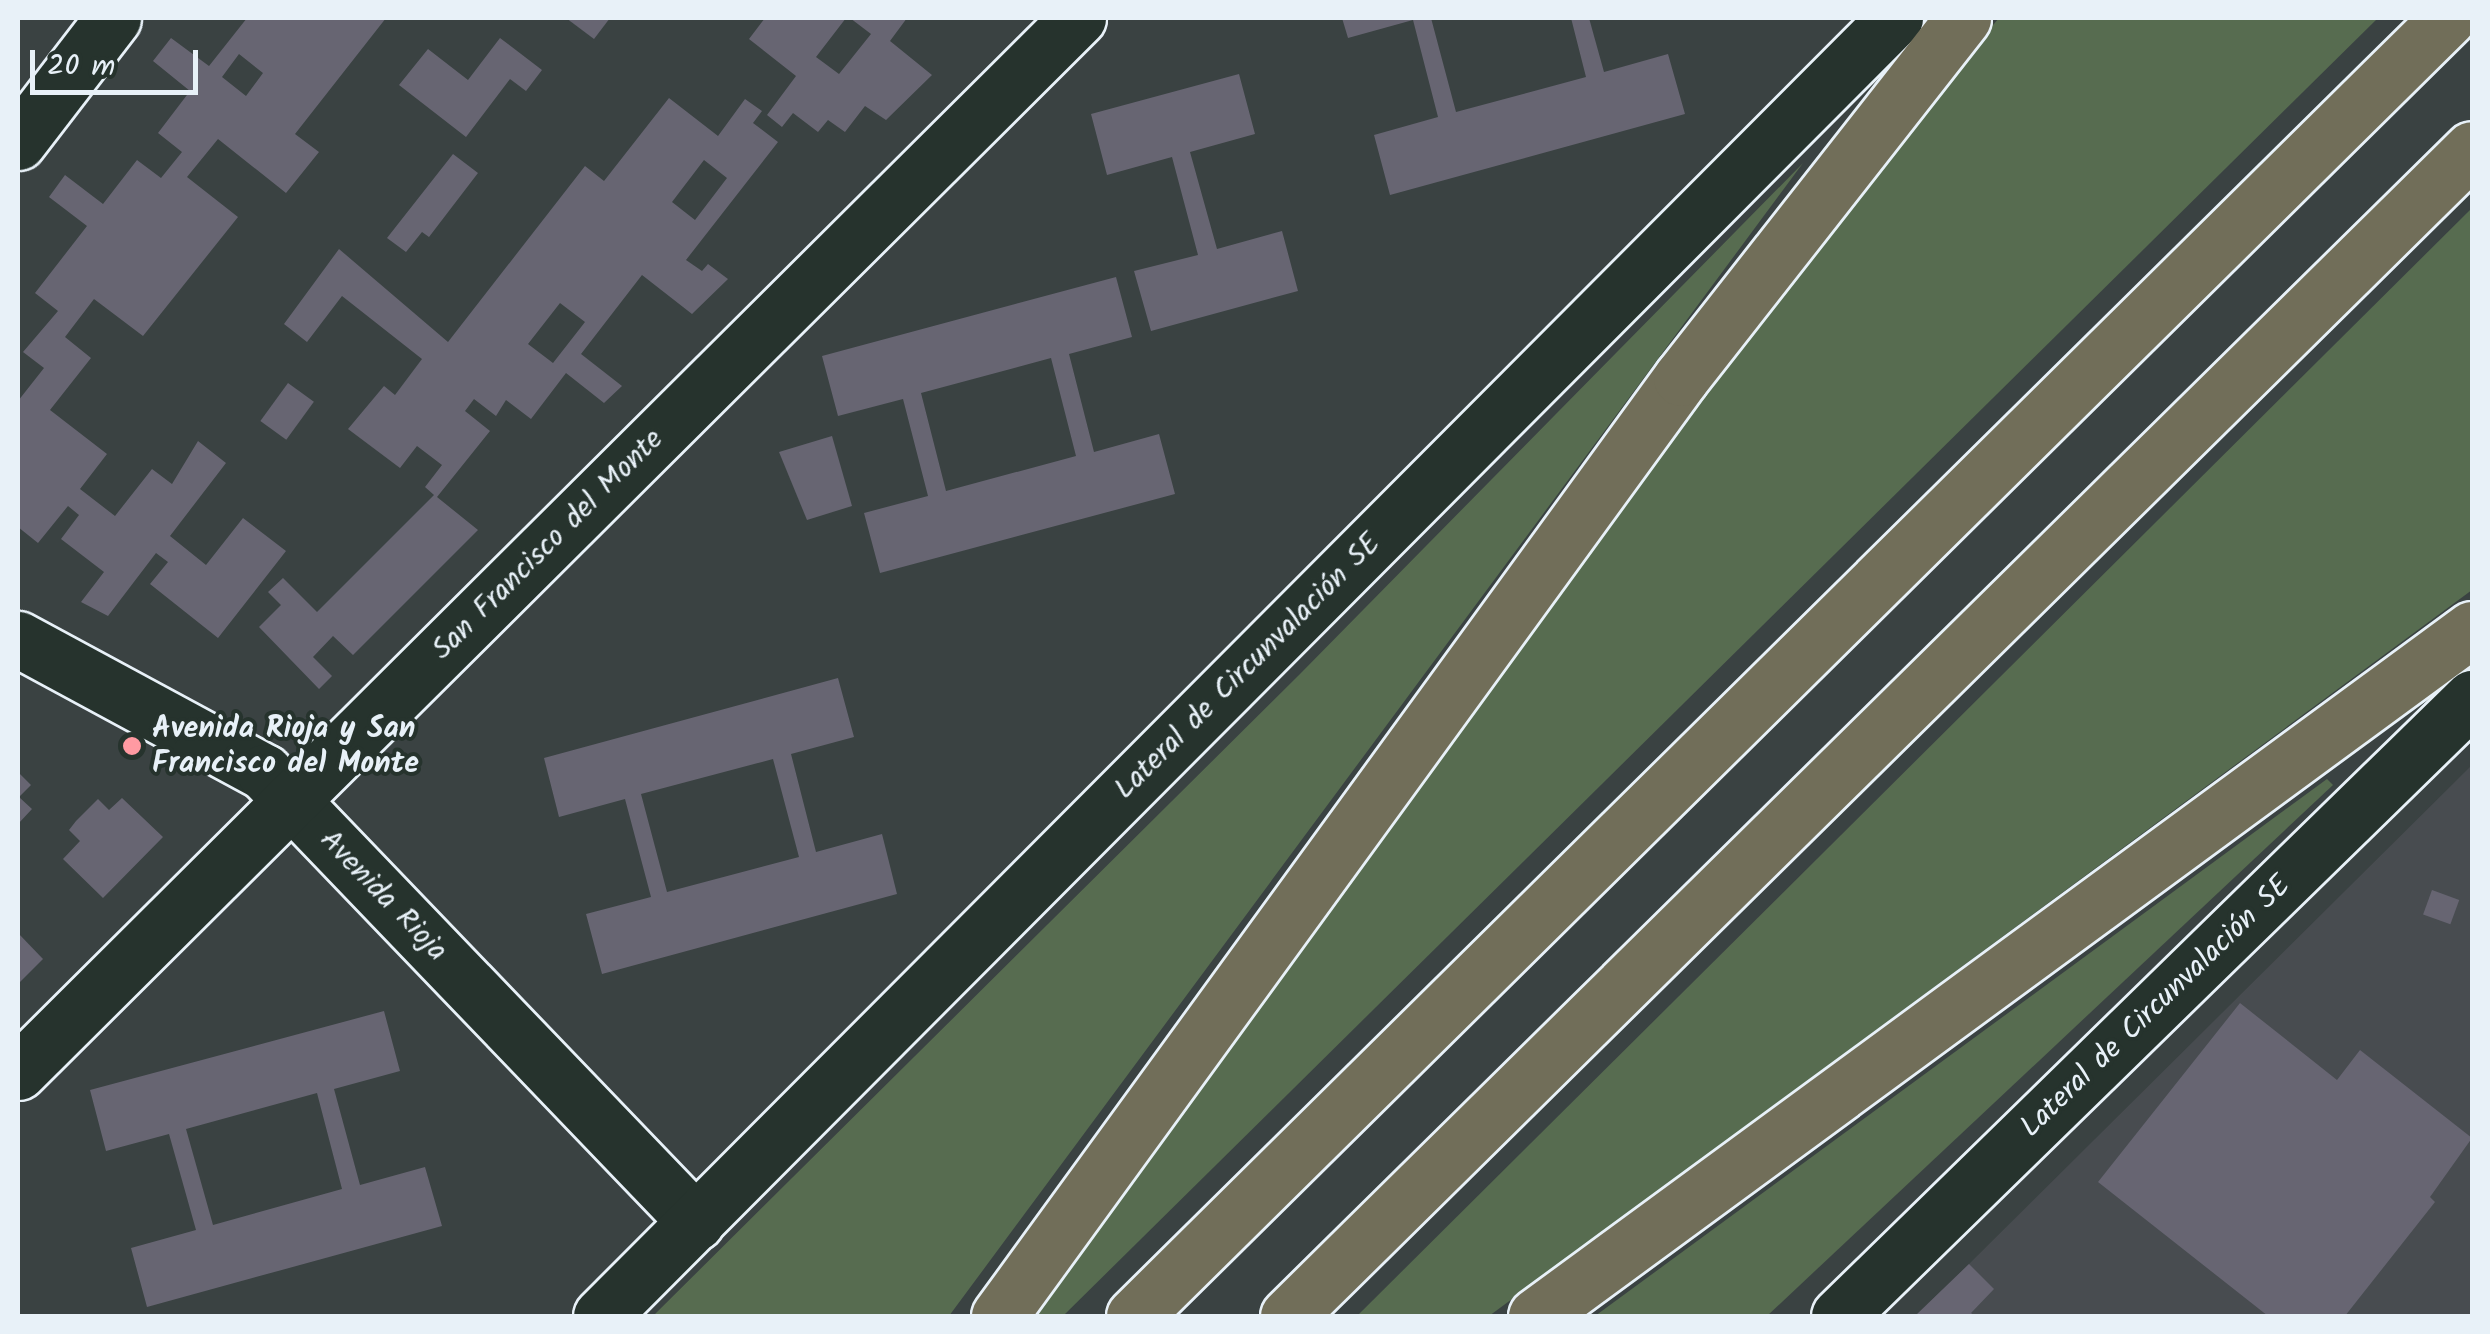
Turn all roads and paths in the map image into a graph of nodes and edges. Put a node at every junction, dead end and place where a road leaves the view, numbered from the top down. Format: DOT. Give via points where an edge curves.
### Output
graph roads {
  1 [pos="113,18"];
  2 [pos="1078,18"];
  3 [pos="1895,18"];
  4 [pos="1962,18"];
  5 [pos="2448,18"];
  6 [pos="18,142"];
  7 [pos="2472,149"];
  8 [pos="2472,629"];
  9 [pos="18,639"];
  10 [pos="2472,698"];
  11 [pos="291,800"];
  12 [pos="18,1072"];
  13 [pos="696,1222"];
  14 [pos="601,1316"];
  15 [pos="999,1316"];
  16 [pos="1134,1316"];
  17 [pos="1288,1316"];
  18 [pos="1536,1316"];
  19 [pos="1839,1316"];
  1 -- 6 [label="street"];
  2 -- 11 [label="street, San Francisco del Monte"];
  3 -- 13 [label="street, Lateral de Circunvalación SE"];
  4 -- 15 [label="highway" via="1681,378"];
  5 -- 16 [label="highway"];
  7 -- 17 [label="highway"];
  8 -- 18 [label="highway"];
  9 -- 11 [label="street, Avenida Rioja" via="264,772"];
  10 -- 19 [label="street, Lateral de Circunvalación SE"];
  11 -- 12 [label="street, San Francisco del Monte"];
  11 -- 13 [label="street, Avenida Rioja"];
  13 -- 14 [label="street, Lateral de Circunvalación SE"];
}
